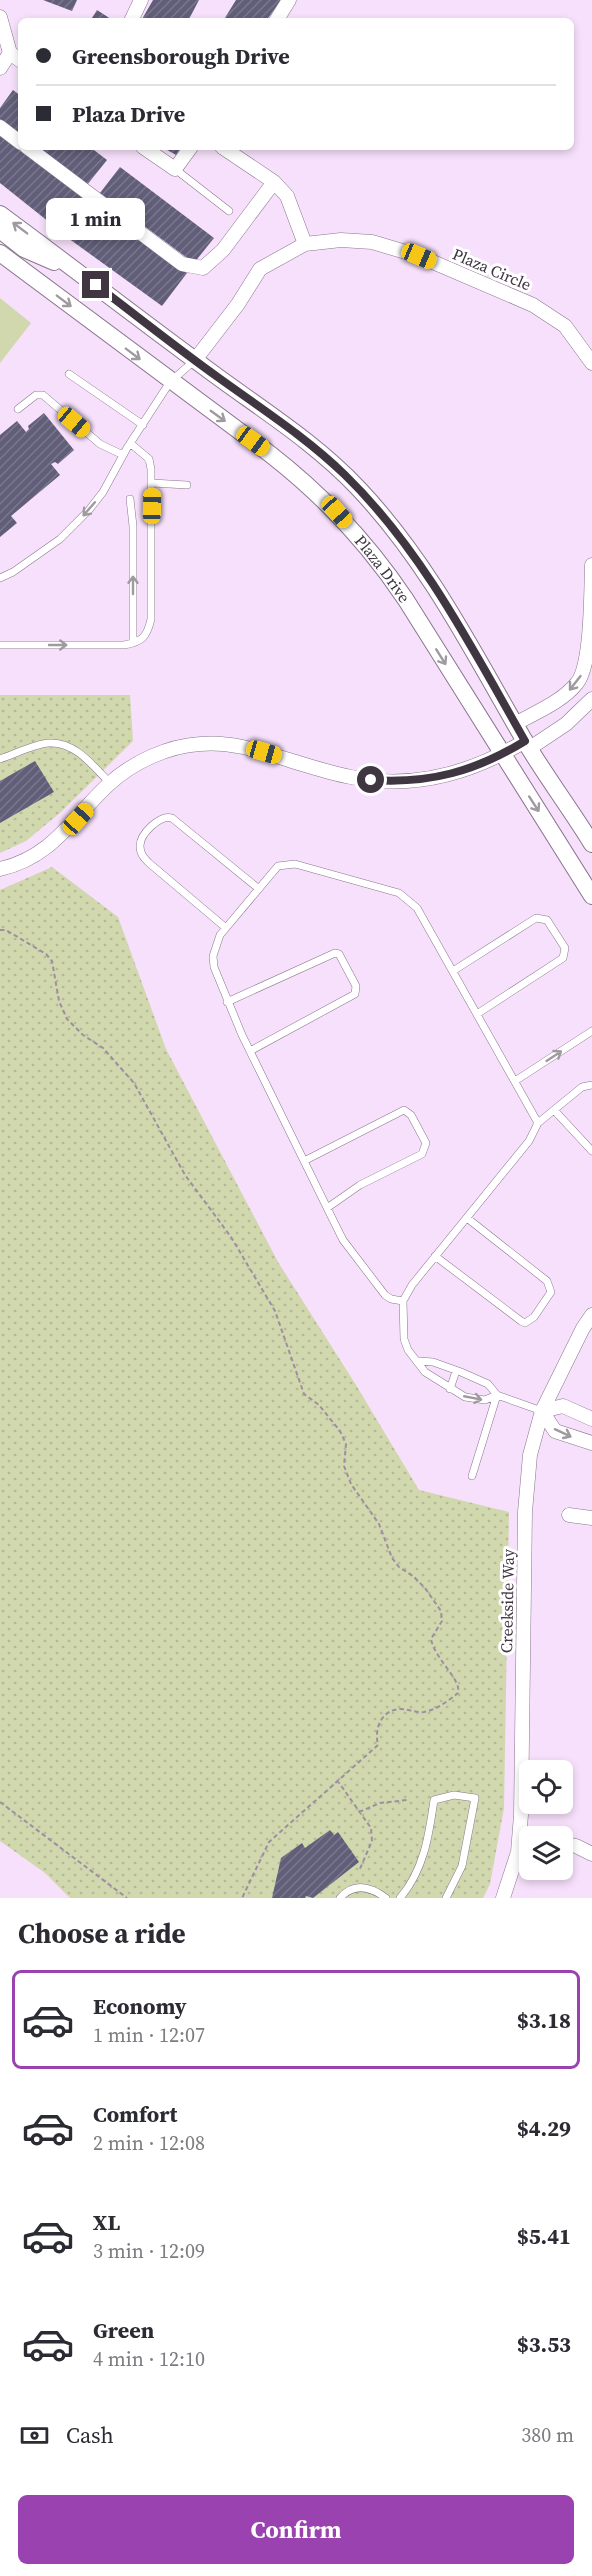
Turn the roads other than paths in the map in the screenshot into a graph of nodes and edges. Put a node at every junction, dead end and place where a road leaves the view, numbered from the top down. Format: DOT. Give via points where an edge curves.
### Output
graph roads {
  1 [pos="141,0"];
  2 [pos="289,0"];
  3 [pos="0,17"];
  4 [pos="132,18"];
  5 [pos="278,18"];
  6 [pos="16,57"];
  7 [pos="0,68"];
  8 [pos="0,127"];
  9 [pos="18,141"];
  10 [pos="31,150"];
  11 [pos="147,150"];
  12 [pos="189,150"];
  13 [pos="226,150"];
  14 [pos="175,169"];
  15 [pos="274,182"];
  16 [pos="229,211"];
  17 [pos="0,214"];
  18 [pos="0,230"];
  19 [pos="305,244"];
  20 [pos="0,254"];
  21 [pos="79,273"];
  22 [pos="195,360"];
  23 [pos="592,363"];
  24 [pos="69,374"];
  25 [pos="170,382"];
  26 [pos="18,409"];
  27 [pos="143,425"];
  28 [pos="130,443"];
  29 [pos="122,458"];
  30 [pos="152,483"];
  31 [pos="187,485"];
  32 [pos="130,499"];
  33 [pos="592,565"];
  34 [pos="0,578"];
  35 [pos="133,643"];
  36 [pos="0,645"];
  37 [pos="592,699"];
  38 [pos="515,724"];
  39 [pos="527,744"];
  40 [pos="502,755"];
  41 [pos="0,759"];
  42 [pos="110,783"];
  43 [pos="592,844"];
  44 [pos="0,869"];
  45 [pos="259,889"];
  46 [pos="592,896"];
  47 [pos="226,927"];
  48 [pos="453,971"];
  49 [pos="227,1002"];
  50 [pos="477,1014"];
  51 [pos="592,1031"];
  52 [pos="250,1051"];
  53 [pos="515,1081"];
  54 [pos="592,1085"];
  55 [pos="554,1110"];
  56 [pos="538,1123"];
  57 [pos="592,1151"];
  58 [pos="304,1161"];
  59 [pos="327,1208"];
  60 [pos="466,1218"];
  61 [pos="435,1256"];
  62 [pos="403,1301"];
  63 [pos="592,1315"];
  64 [pos="419,1361"];
  65 [pos="456,1371"];
  66 [pos="450,1389"];
  67 [pos="497,1395"];
  68 [pos="542,1411"];
  69 [pos="592,1419"];
  70 [pos="592,1443"];
  71 [pos="472,1476"];
  72 [pos="569,1515"];
  73 [pos="592,1518"];
  74 [pos="525,1826"];
  75 [pos="573,1845"];
  76 [pos="519,1850"];
  77 [pos="592,1854"];
  78 [pos="340,1898"];
  79 [pos="386,1898"];
  80 [pos="400,1898"];
  81 [pos="446,1898"];
  82 [pos="503,1898"];
  1 -- 4 [label="street"];
  2 -- 5 [label="street"];
  3 -- 6 [label="street"];
  6 -- 7 [label="street"];
  8 -- 9 [label="street"];
  10 -- 15 [label="street" via="183,264 202,268 223,250"];
  11 -- 14 [label="street"];
  12 -- 14 [label="street"];
  13 -- 15 [label="street"];
  14 -- 16 [label="lane"];
  15 -- 19 [label="street" via="287,196"];
  21 -- 17 [label="street, Plaza Drive, one-way"];
  18 -- 21 [label="street" via="24,249"];
  19 -- 22 [label="street, Plaza Circle" via="260,269"];
  19 -- 23 [label="street, Plaza Circle" via="372,242 419,256 533,305 565,326"];
  20 -- 25 [label="street, Plaza Drive, one-way"];
  21 -- 22 [label="street, Plaza Drive"];
  22 -- 25 [label="lane"];
  22 -- 38 [label="street, Plaza Drive" via="322,454 376,508 432,583"];
  24 -- 27 [label="lane"];
  25 -- 27 [label="lane"];
  25 -- 40 [label="street, Plaza Drive, one-way" via="301,478 352,529 396,585"];
  26 -- 29 [label="lane" via="36,395 43,395"];
  27 -- 28 [label="lane"];
  28 -- 29 [label="lane"];
  28 -- 30 [label="lane" via="149,459"];
  29 -- 34 [label="lane, one-way" via="103,492 60,539"];
  30 -- 31 [label="lane"];
  30 -- 35 [label="lane" via="151,619 145,637"];
  35 -- 32 [label="lane, one-way"];
  33 -- 38 [label="street, one-way" via="587,658 579,682 559,699"];
  36 -- 35 [label="lane, one-way"];
  37 -- 39 [label="street" via="566,724"];
  38 -- 39 [label="street, Plaza Drive"];
  39 -- 40 [label="street"];
  39 -- 43 [label="street, Plaza Drive"];
  40 -- 42 [label="street" via="456,773 392,781 351,777 242,746 201,743 159,752"];
  40 -- 46 [label="street, Plaza Drive, one-way"];
  41 -- 42 [label="lane" via="49,743 65,746 82,754"];
  42 -- 44 [label="street" via="47,848"];
  45 -- 47 [label="lane"];
  45 -- 47 [label="lane" via="172,818 158,820 141,840 140,850 148,863"];
  45 -- 48 [label="lane" via="278,866 295,864 399,893 417,908"];
  47 -- 49 [label="lane" via="213,956"];
  48 -- 50 [label="lane"];
  48 -- 50 [label="lane" via="536,918 547,920 565,948 563,958"];
  49 -- 52 [label="lane"];
  49 -- 52 [label="lane" via="335,953 356,987 355,994"];
  50 -- 53 [label="lane"];
  53 -- 51 [label="lane, one-way"];
  52 -- 58 [label="lane"];
  53 -- 56 [label="lane"];
  54 -- 55 [label="lane" via="582,1087"];
  55 -- 56 [label="lane"];
  55 -- 57 [label="lane"];
  56 -- 60 [label="lane" via="530,1141"];
  58 -- 59 [label="lane"];
  58 -- 59 [label="lane" via="404,1110 411,1114 426,1143 422,1154 360,1185"];
  59 -- 62 [label="lane" via="343,1240 385,1295"];
  60 -- 61 [label="lane"];
  60 -- 61 [label="lane" via="547,1281 551,1292 534,1317 525,1323 521,1321"];
  61 -- 62 [label="lane"];
  62 -- 64 [label="lane" via="404,1339"];
  63 -- 68 [label="street, Creekside Way"];
  64 -- 65 [label="lane"];
  64 -- 66 [label="lane" via="424,1372"];
  65 -- 66 [label="lane"];
  65 -- 67 [label="lane" via="488,1384"];
  66 -- 67 [label="lane, one-way" via="476,1399"];
  67 -- 68 [label="lane"];
  67 -- 71 [label="lane"];
  68 -- 69 [label="street" via="563,1406"];
  68 -- 70 [label="street, one-way" via="555,1431"];
  68 -- 74 [label="street, Creekside Way" via="530,1455 525,1512"];
  72 -- 73 [label="street"];
  75 -- 77 [label="street"];
  76 -- 82 [label="street, Creekside Way"];
  78 -- 79 [label="lane" via="361,1886"];
  80 -- 81 [label="lane" via="412,1884 421,1863 434,1800 454,1795 476,1798 462,1866"];
}
